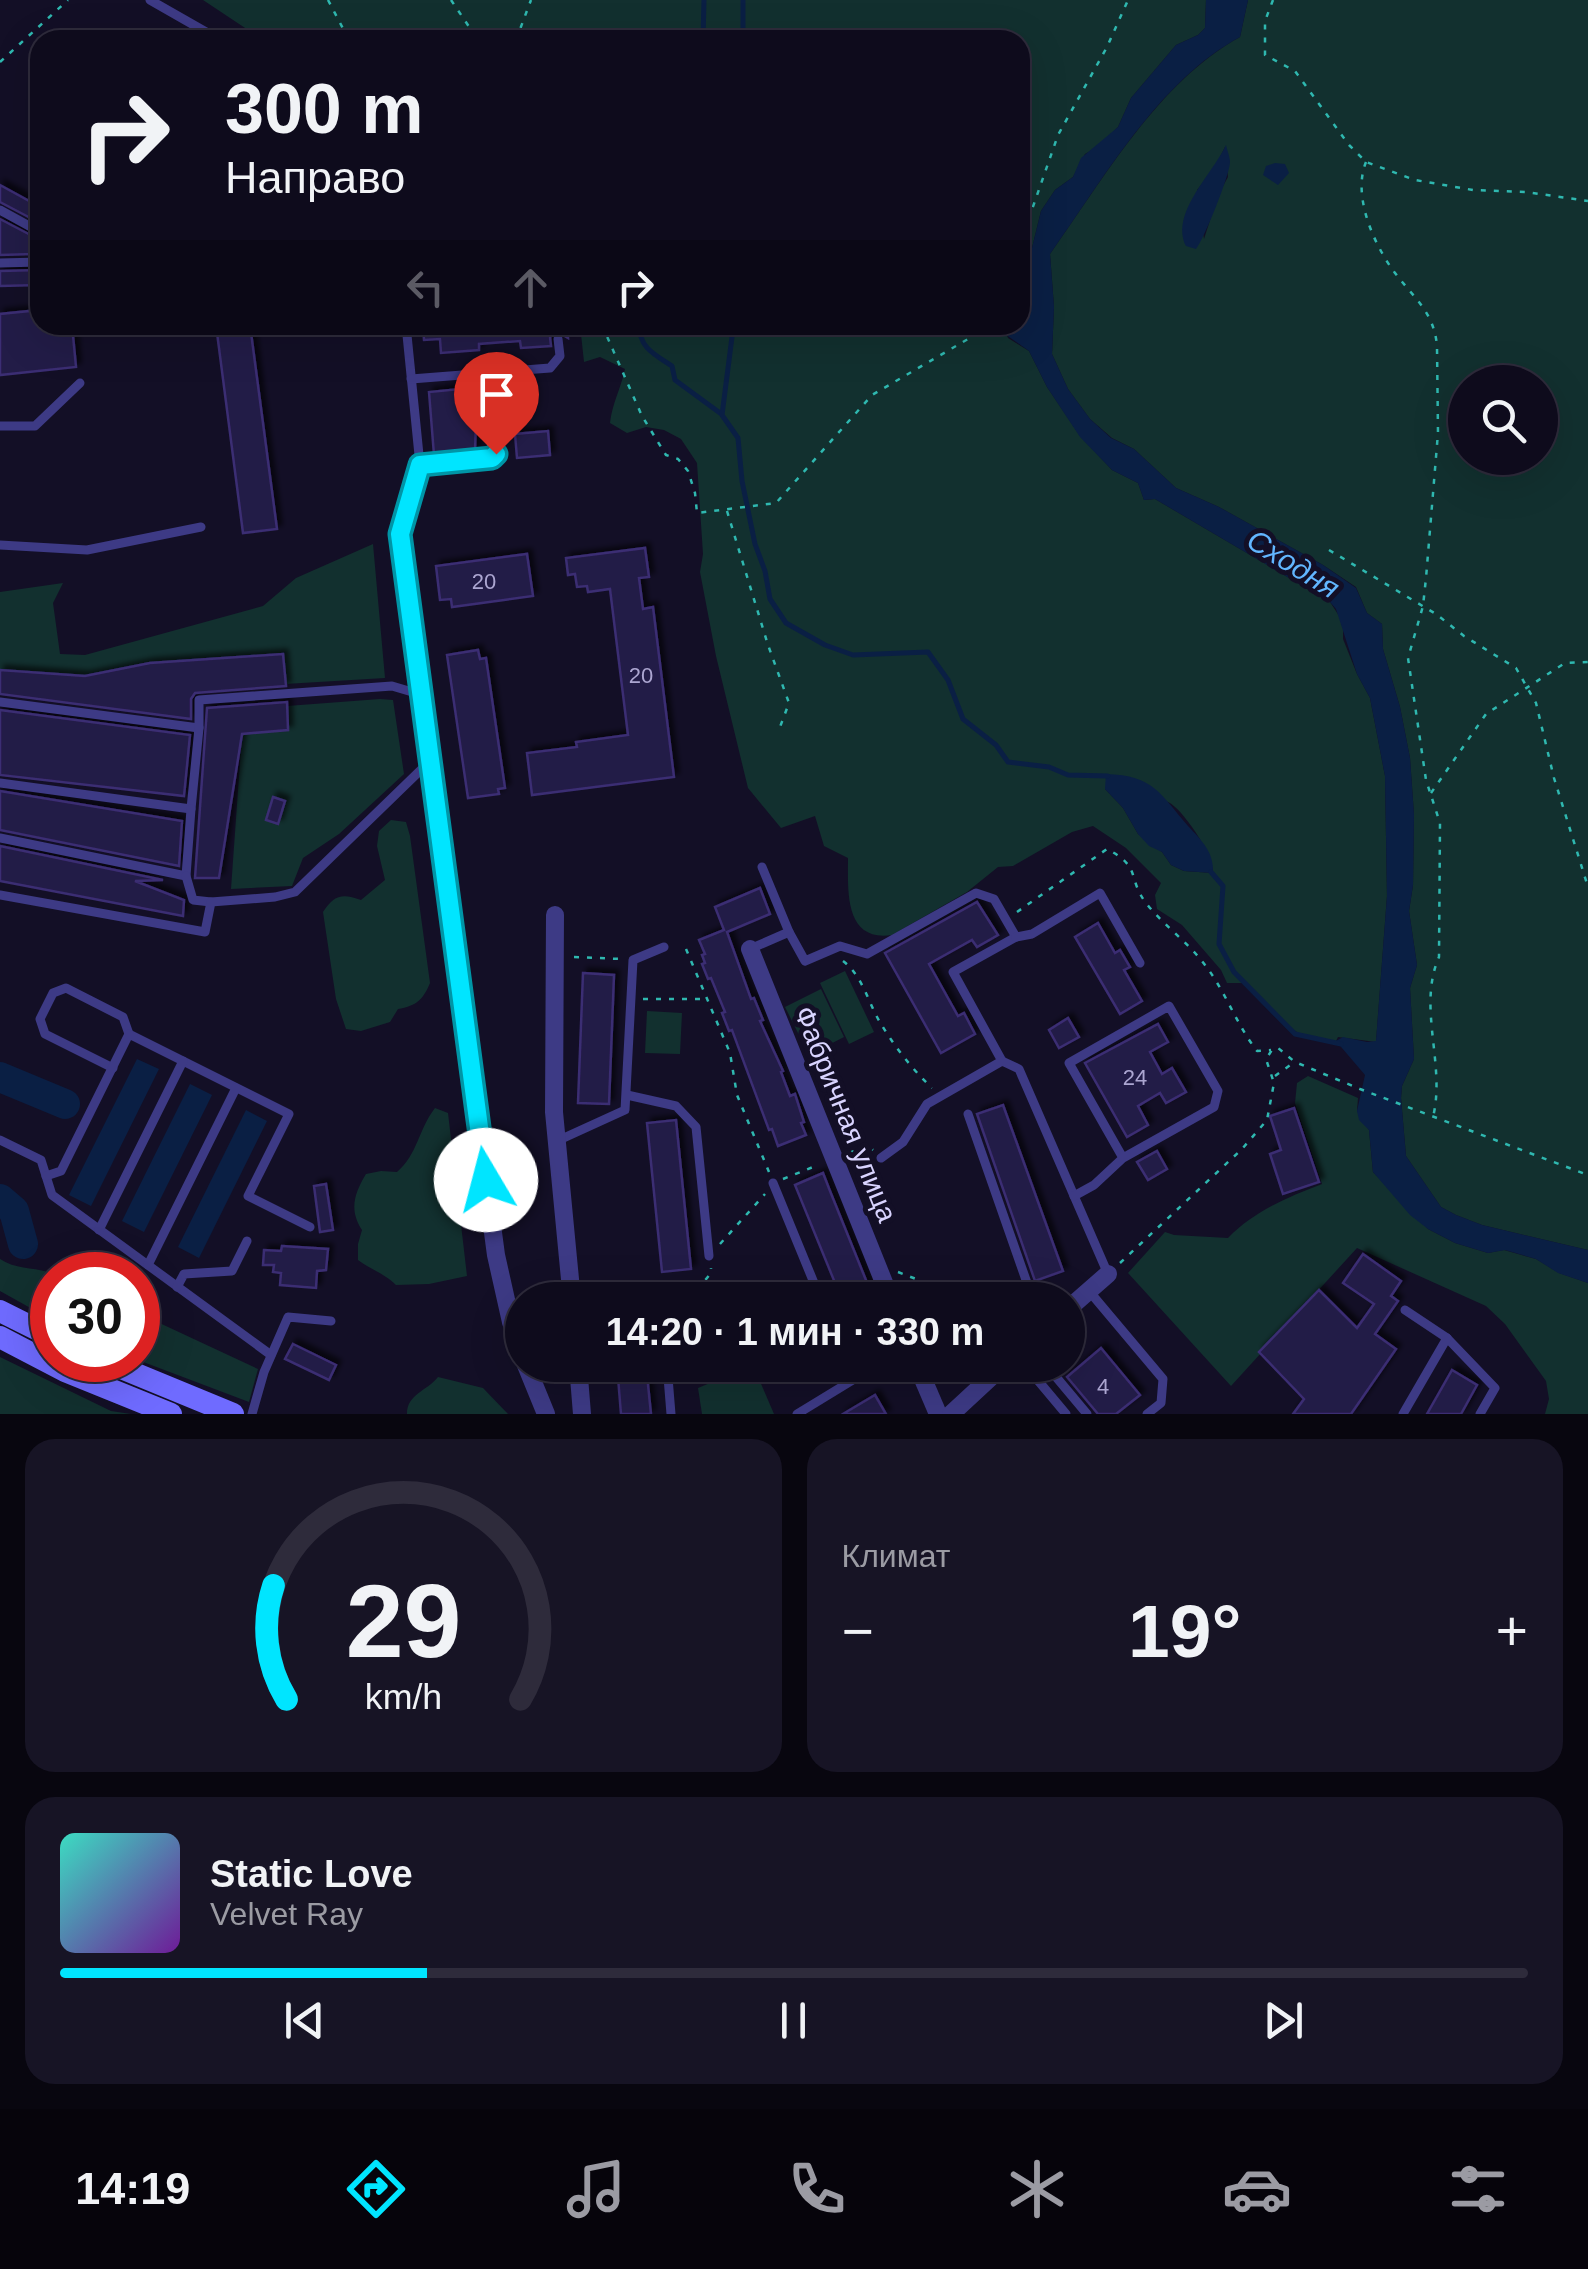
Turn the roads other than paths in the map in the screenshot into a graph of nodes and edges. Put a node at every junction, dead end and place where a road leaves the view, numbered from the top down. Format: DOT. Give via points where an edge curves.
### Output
graph roads {
  1 [pos="150,0"];
  2 [pos="202,30"];
  3 [pos="0,210"];
  4 [pos="30,226"];
  5 [pos="30,262"];
  6 [pos="0,263"];
  7 [pos="407,335"];
  8 [pos="558,339"];
  9 [pos="489,373"];
  10 [pos="411,380"];
  11 [pos="80,383"];
  12 [pos="0,426"];
  13 [pos="420,465"];
  14 [pos="201,527"];
  15 [pos="400,534"];
  16 [pos="0,546"];
  17 [pos="419,694"];
  18 [pos="0,702"];
  19 [pos="199,728"];
  20 [pos="429,762"];
  21 [pos="0,783"];
  22 [pos="191,808"];
  23 [pos="0,838"];
  24 [pos="762,867"];
  25 [pos="186,876"];
  26 [pos="0,895"];
  27 [pos="211,902"];
  28 [pos="554,914"];
  29 [pos="789,932"];
  30 [pos="1016,937"];
  31 [pos="664,947"];
  32 [pos="750,948"];
  33 [pos="1140,962"];
  34 [pos="129,1034"];
  35 [pos="183,1061"];
  36 [pos="1002,1061"];
  37 [pos="113,1068"];
  38 [pos="236,1088"];
  39 [pos="627,1094"];
  40 [pos="968,1114"];
  41 [pos="0,1140"];
  42 [pos="557,1141"];
  43 [pos="882,1158"];
  44 [pos="1123,1158"];
  45 [pos="46,1176"];
  46 [pos="774,1186"];
  47 [pos="1074,1196"];
  48 [pos="310,1227"];
  49 [pos="99,1230"];
  50 [pos="247,1241"];
  51 [pos="129,1252"];
  52 [pos="155,1252"];
  53 [pos="710,1256"];
  54 [pos="1108,1274"];
  55 [pos="160,1275"];
  56 [pos="570,1282"];
  57 [pos="814,1282"];
  58 [pos="883,1282"];
  59 [pos="1028,1282"];
  60 [pos="177,1287"];
  61 [pos="1089,1290"];
  62 [pos="1085,1294"];
  63 [pos="505,1296"];
  64 [pos="0,1310"];
  65 [pos="1405,1310"];
  66 [pos="331,1320"];
  67 [pos="30,1326"];
  68 [pos="0,1337"];
  69 [pos="1447,1338"];
  70 [pos="271,1355"];
  71 [pos="155,1382"];
  72 [pos="533,1382"];
  73 [pos="579,1382"];
  74 [pos="669,1382"];
  75 [pos="851,1382"];
  76 [pos="924,1382"];
  77 [pos="986,1382"];
  78 [pos="1039,1382"];
  79 [pos="1060,1382"];
  80 [pos="171,1414"];
  81 [pos="233,1414"];
  82 [pos="252,1414"];
  83 [pos="546,1414"];
  84 [pos="582,1414"];
  85 [pos="672,1414"];
  86 [pos="797,1414"];
  87 [pos="938,1414"];
  88 [pos="951,1414"];
  89 [pos="1066,1414"];
  90 [pos="1087,1414"];
  91 [pos="1147,1414"];
  92 [pos="1403,1414"];
  93 [pos="1480,1414"];
  1 -- 2 [label="lane"];
  3 -- 4 [label="lane"];
  5 -- 6 [label="lane"];
  7 -- 10 [label="lane"];
  8 -- 9 [label="lane" via="560,356 550,368"];
  9 -- 10 [label="lane"];
  9 -- 13 [label="lane" via="495,457"];
  10 -- 13 [label="lane"];
  11 -- 12 [label="lane" via="35,426"];
  13 -- 15 [label="lane"];
  14 -- 16 [label="lane" via="87,550"];
  15 -- 17 [label="street"];
  17 -- 19 [label="lane" via="392,686 198,700"];
  17 -- 20 [label="street"];
  18 -- 19 [label="lane"];
  19 -- 22 [label="lane"];
  20 -- 27 [label="lane" via="295,892"];
  20 -- 63 [label="street"];
  21 -- 22 [label="lane"];
  22 -- 25 [label="lane"];
  23 -- 25 [label="lane"];
  24 -- 29 [label="lane"];
  25 -- 27 [label="lane" via="193,900"];
  26 -- 27 [label="lane" via="205,932"];
  28 -- 42 [label="street"];
  29 -- 30 [label="lane" via="805,961 840,946 867,954 976,893 994,898"];
  29 -- 32 [label="lane"];
  30 -- 33 [label="lane" via="1100,893"];
  30 -- 36 [label="lane" via="953,972"];
  31 -- 39 [label="lane" via="633,960"];
  32 -- 58 [label="street, Фабричная улица"];
  34 -- 35 [label="lane"];
  34 -- 37 [label="lane"];
  34 -- 37 [label="lane" via="124,1017 66,988 46,1006 40,1019 45,1034"];
  35 -- 38 [label="lane"];
  35 -- 49 [label="lane"];
  36 -- 43 [label="lane" via="927,1104 903,1142"];
  36 -- 47 [label="lane" via="1019,1069"];
  37 -- 45 [label="lane" via="61,1171"];
  38 -- 48 [label="lane" via="289,1114 248,1196"];
  38 -- 52 [label="lane"];
  39 -- 42 [label="lane" via="625,1110"];
  39 -- 53 [label="lane" via="676,1106 696,1126"];
  40 -- 59 [label="lane"];
  41 -- 45 [label="lane" via="42,1160"];
  42 -- 56 [label="street"];
  44 -- 44 [label="lane" via="1214,1106 1218,1092 1169,1006 1069,1063"];
  44 -- 47 [label="lane"];
  45 -- 49 [label="lane" via="52,1195"];
  46 -- 57 [label="lane"];
  47 -- 54 [label="lane"];
  49 -- 51 [label="lane"];
  50 -- 60 [label="lane" via="232,1271 184,1274"];
  54 -- 61 [label="street"];
  55 -- 60 [label="lane"];
  60 -- 70 [label="lane"];
  61 -- 62 [label="street"];
  61 -- 91 [label="lane" via="1163,1379 1161,1403"];
  64 -- 67 [label="main road"];
  65 -- 69 [label="lane"];
  66 -- 70 [label="lane" via="288,1317"];
  68 -- 80 [label="main road"];
  69 -- 92 [label="lane"];
  69 -- 93 [label="lane" via="1495,1388"];
  70 -- 82 [label="lane"];
  71 -- 81 [label="main road"];
  72 -- 83 [label="street"];
  73 -- 84 [label="street"];
  74 -- 85 [label="lane"];
  75 -- 86 [label="lane"];
  76 -- 87 [label="street"];
  77 -- 88 [label="street"];
  78 -- 89 [label="lane"];
  79 -- 90 [label="lane"];
}
